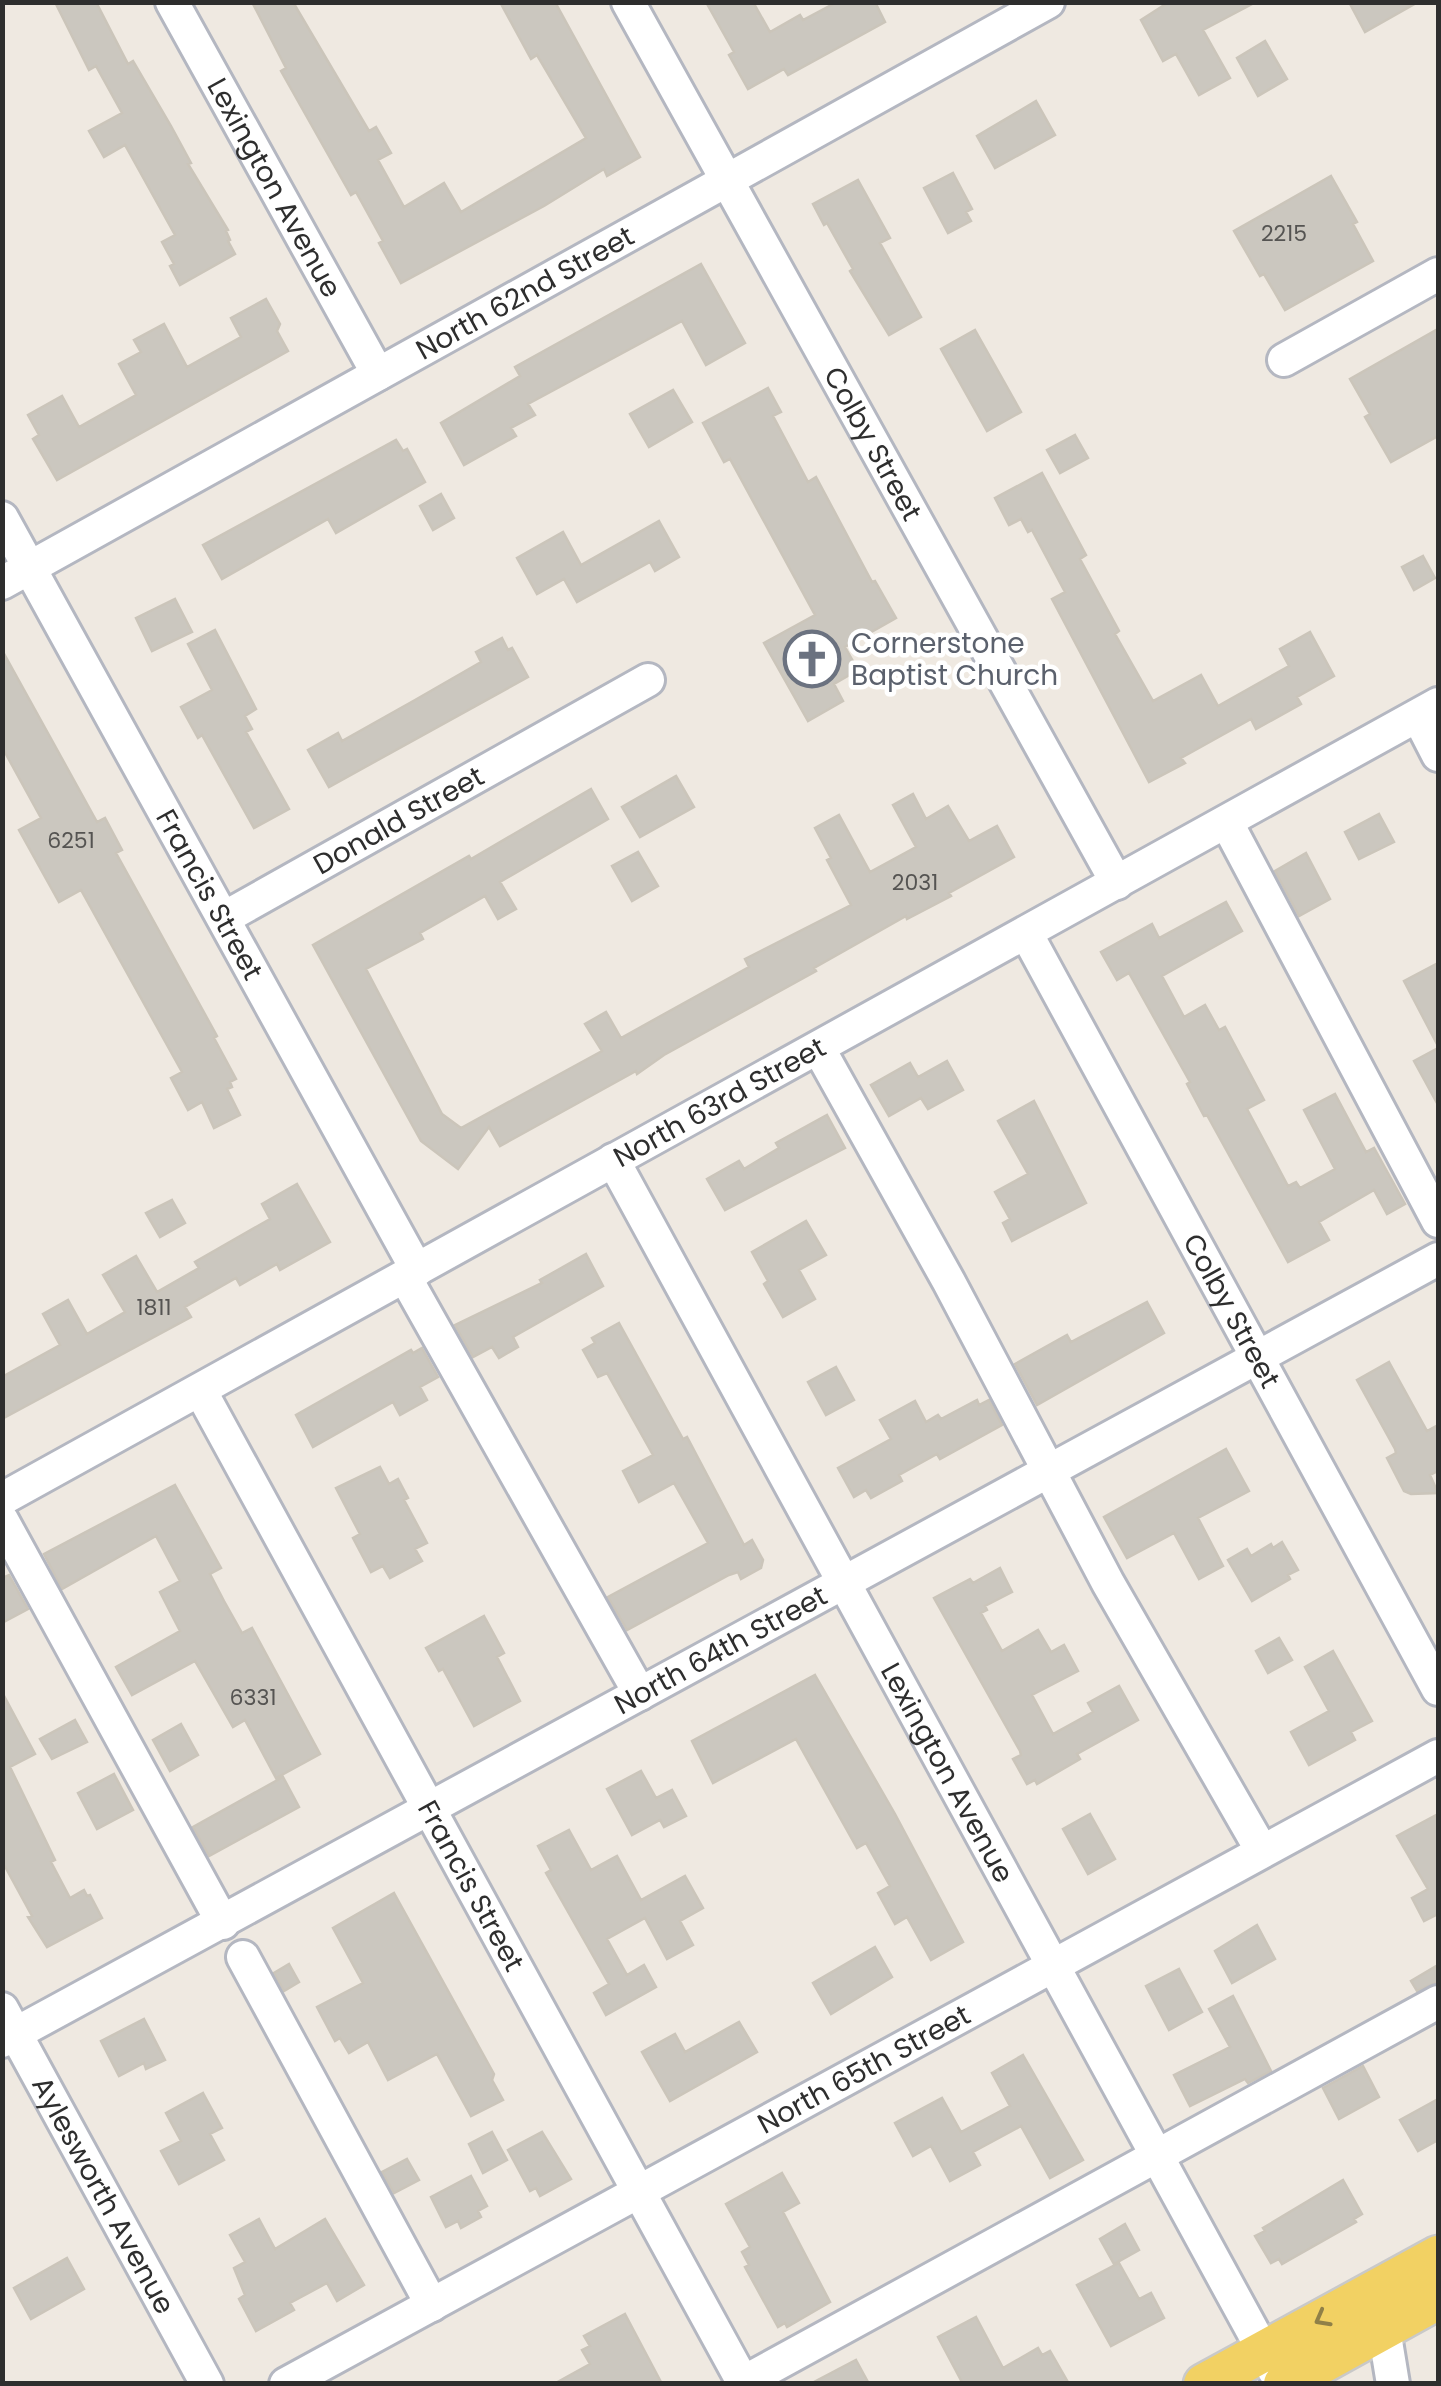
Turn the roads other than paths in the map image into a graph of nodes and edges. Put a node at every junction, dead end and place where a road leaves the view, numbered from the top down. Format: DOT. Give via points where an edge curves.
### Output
graph roads {
  1 [pos="172,2"];
  2 [pos="628,2"];
  3 [pos="1048,2"];
  4 [pos="726,180"];
  5 [pos="1438,274"];
  6 [pos="1284,360"];
  7 [pos="378,374"];
  8 [pos="2,518"];
  9 [pos="16,576"];
  10 [pos="648,680"];
  11 [pos="1428,710"];
  12 [pos="1438,754"];
  13 [pos="1227,822"];
  14 [pos="1116,884"];
  15 [pos="224,918"];
  16 [pos="1026,933"];
  17 [pos="818,1049"];
  18 [pos="613,1160"];
  19 [pos="1438,1221"];
  20 [pos="1438,1259"];
  21 [pos="411,1273"];
  22 [pos="1258,1358"];
  23 [pos="200,1390"];
  24 [pos="1050,1473"];
  25 [pos="2,1499"];
  26 [pos="2,1520"];
  27 [pos="844,1583"];
  28 [pos="1438,1689"];
  29 [pos="640,1694"];
  30 [pos="1438,1756"];
  31 [pos="431,1809"];
  32 [pos="1262,1851"];
  33 [pos="223,1922"];
  34 [pos="243,1957"];
  35 [pos="1052,1965"];
  36 [pos="1438,2002"];
  37 [pos="7,2028"];
  38 [pos="1157,2156"];
  39 [pos="639,2190"];
  40 [pos="1438,2256"];
  41 [pos="1438,2298"];
  42 [pos="432,2305"];
  43 [pos="1375,2312"];
  44 [pos="1276,2373"];
  45 [pos="742,2383"];
  46 [pos="207,2384"];
  47 [pos="286,2384"];
  48 [pos="1204,2384"];
  49 [pos="1393,2384"];
  1 -- 7 [label="street, Lexington Avenue"];
  2 -- 4 [label="street, Colby Street"];
  3 -- 4 [label="street, North 62nd Street"];
  4 -- 7 [label="street, North 62nd Street"];
  4 -- 14 [label="street, Colby Street"];
  5 -- 6 [label="street"];
  7 -- 9 [label="street, North 62nd Street"];
  8 -- 9 [label="street, Francis Street"];
  9 -- 15 [label="street, Francis Street"];
  10 -- 15 [label="street, Donald Street"];
  11 -- 12 [label="street"];
  11 -- 13 [label="street, North 63rd Street"];
  13 -- 14 [label="street, North 63rd Street"];
  13 -- 19 [label="street"];
  14 -- 16 [label="street, North 63rd Street"];
  15 -- 21 [label="street, Francis Street"];
  16 -- 17 [label="street, North 63rd Street"];
  16 -- 22 [label="street, Colby Street"];
  17 -- 18 [label="street, North 63rd Street"];
  17 -- 24 [label="street"];
  18 -- 21 [label="street, North 63rd Street"];
  18 -- 27 [label="street, Lexington Avenue"];
  20 -- 22 [label="street, North 64th Street"];
  21 -- 23 [label="street, North 63rd Street"];
  21 -- 29 [label="street, Francis Street"];
  22 -- 24 [label="street, North 64th Street"];
  22 -- 28 [label="street, Colby Street"];
  23 -- 25 [label="street, North 63rd Street"];
  23 -- 31 [label="street, Francis Street"];
  24 -- 27 [label="street, North 64th Street"];
  24 -- 32 [label="street"];
  26 -- 33 [label="street"];
  27 -- 29 [label="street, North 64th Street"];
  27 -- 35 [label="street, Lexington Avenue"];
  29 -- 31 [label="street, North 64th Street"];
  30 -- 32 [label="street, North 65th Street"];
  31 -- 33 [label="street, North 64th Street"];
  31 -- 39 [label="street, Francis Street"];
  32 -- 35 [label="street, North 65th Street"];
  33 -- 37 [label="street, North 64th Street"];
  34 -- 42 [label="street"];
  35 -- 38 [label="street, Lexington Avenue"];
  35 -- 39 [label="street, North 65th Street"];
  36 -- 38 [label="street"];
  37 -- 46 [label="street, Aylesworth Avenue"];
  38 -- 44 [label="street, Lexington Avenue"];
  38 -- 45 [label="street"];
  39 -- 42 [label="street, North 65th Street"];
  39 -- 45 [label="street, Francis Street"];
  40 -- 43 [label="main road"];
  41 -- 43 [label="main road"];
  42 -- 47 [label="street, North 65th Street"];
  43 -- 44 [label="main road"];
  43 -- 49 [label="street"];
  44 -- 48 [label="main road"];
}
